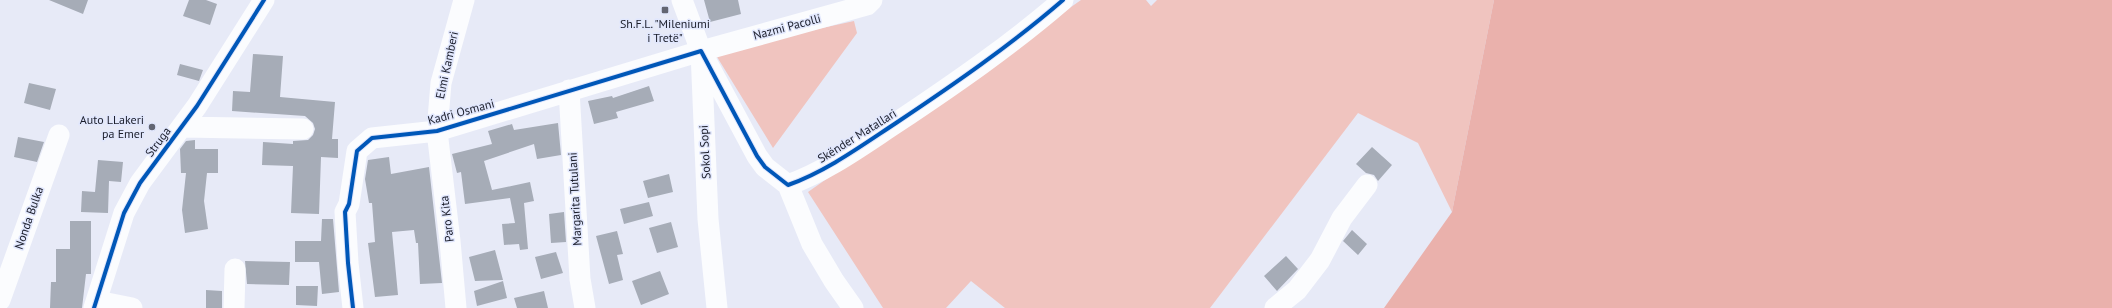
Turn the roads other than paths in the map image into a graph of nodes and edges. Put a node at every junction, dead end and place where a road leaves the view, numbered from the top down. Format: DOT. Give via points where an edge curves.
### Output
graph roads {
  1 [pos="264,0"];
  2 [pos="464,0"];
  3 [pos="682,0"];
  4 [pos="872,0"];
  5 [pos="1063,0"];
  6 [pos="701,51"];
  7 [pos="569,90"];
  8 [pos="182,127"];
  9 [pos="303,129"];
  10 [pos="437,131"];
  11 [pos="59,135"];
  12 [pos="788,185"];
  13 [pos="1367,185"];
  14 [pos="235,269"];
  15 [pos="0,300"];
  16 [pos="96,305"];
  17 [pos="132,308"];
  18 [pos="234,308"];
  19 [pos="353,308"];
  20 [pos="456,308"];
  21 [pos="585,308"];
  22 [pos="717,308"];
  23 [pos="853,308"];
  24 [pos="1275,308"];
  1 -- 8 [label="street, Struga"];
  2 -- 10 [label="street, Elmi Kamberi" via="441,83"];
  3 -- 6 [label="street, Sokol Sopi"];
  4 -- 6 [label="street, Nazmi Pacolli" via="867,5"];
  5 -- 12 [label="street, Skënder Matallari" via="964,76 860,149 805,179"];
  6 -- 7 [label="street, Kadri Osmani"];
  6 -- 12 [label="street" via="757,156 765,167"];
  6 -- 22 [label="street, Sokol Sopi" via="708,219"];
  7 -- 10 [label="street, Kadri Osmani"];
  7 -- 21 [label="street, Margarita Tutulani" via="580,279"];
  8 -- 9 [label="street, Struga"];
  8 -- 16 [label="street, Struga" via="140,183 124,213"];
  10 -- 19 [label="street, Kadri Osmani" via="372,138 357,151 349,204 345,212"];
  10 -- 20 [label="street, Paro Kita"];
  11 -- 15 [label="street, Nonda Bulka"];
  12 -- 23 [label="street" via="812,244"];
  13 -- 24 [label="street" via="1342,218 1320,260 1297,290"];
  14 -- 18 [label="street"];
  16 -- 17 [label="street"];
}
